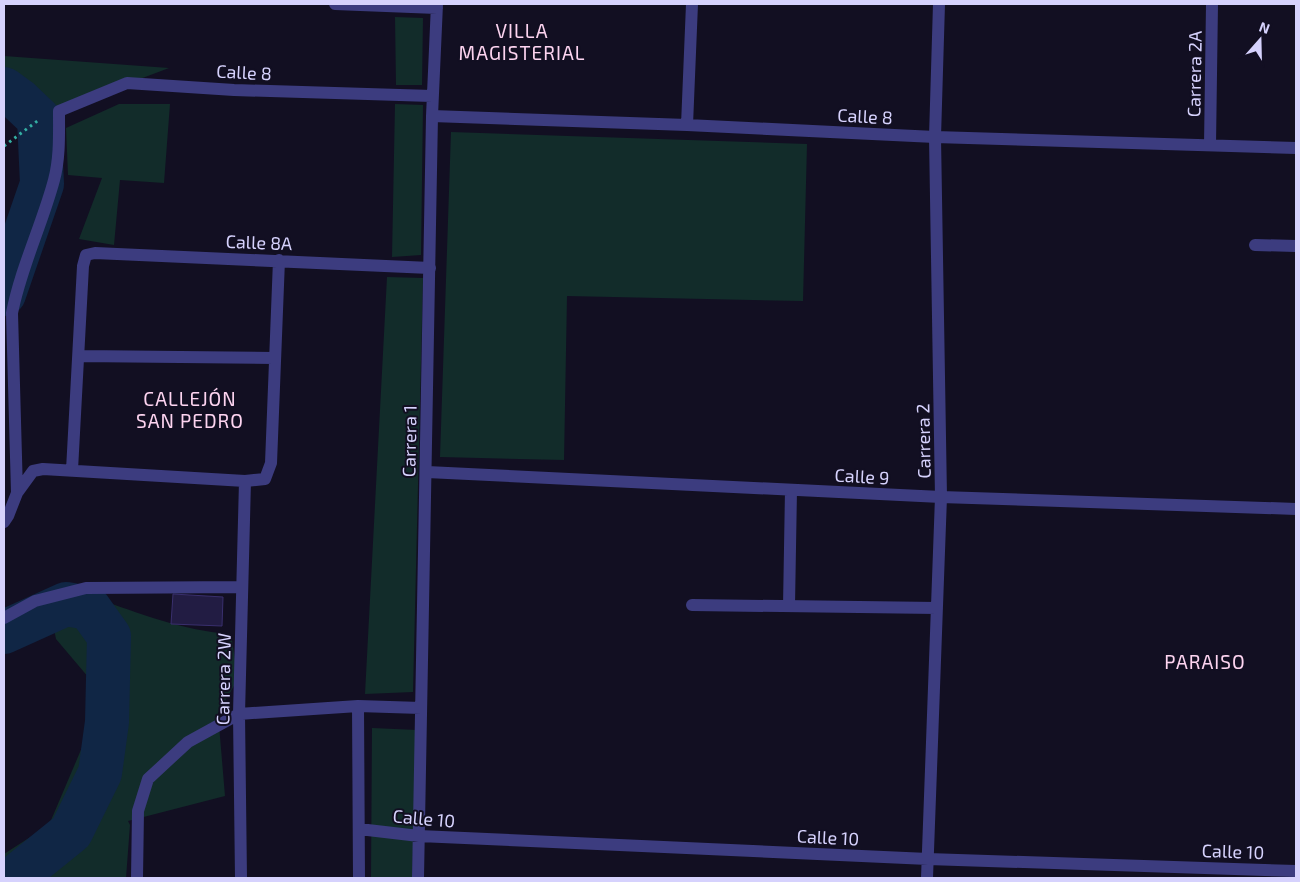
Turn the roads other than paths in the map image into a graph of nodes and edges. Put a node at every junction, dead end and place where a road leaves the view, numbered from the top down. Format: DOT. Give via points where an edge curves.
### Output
graph roads {
  1 [pos="335,4"];
  2 [pos="692,4"];
  3 [pos="939,4"];
  4 [pos="1212,4"];
  5 [pos="437,6"];
  6 [pos="432,96"];
  7 [pos="432,116"];
  8 [pos="687,125"];
  9 [pos="935,137"];
  10 [pos="1210,145"];
  11 [pos="1296,148"];
  12 [pos="1255,245"];
  13 [pos="1296,246"];
  14 [pos="279,260"];
  15 [pos="430,268"];
  16 [pos="79,356"];
  17 [pos="274,358"];
  18 [pos="72,470"];
  19 [pos="426,472"];
  20 [pos="244,481"];
  21 [pos="791,490"];
  22 [pos="17,493"];
  23 [pos="941,497"];
  24 [pos="1296,509"];
  25 [pos="4,522"];
  26 [pos="242,587"];
  27 [pos="692,605"];
  28 [pos="789,606"];
  29 [pos="937,608"];
  30 [pos="4,618"];
  31 [pos="363,706"];
  32 [pos="421,708"];
  33 [pos="239,714"];
  34 [pos="359,829"];
  35 [pos="419,836"];
  36 [pos="928,859"];
  37 [pos="1296,871"];
  38 [pos="137,878"];
  39 [pos="241,878"];
  40 [pos="359,878"];
  41 [pos="418,878"];
  42 [pos="927,878"];
  1 -- 5 [label="street"];
  2 -- 8 [label="street"];
  3 -- 9 [label="street, Carrera 2"];
  4 -- 10 [label="street, Carrera 2A"];
  5 -- 6 [label="street, Carrera 1"];
  6 -- 7 [label="street, Carrera 1"];
  6 -- 22 [label="street, Calle 8" via="127,83 59,111 59,156 54,180 12,313"];
  7 -- 8 [label="street, Calle 8"];
  7 -- 15 [label="street, Carrera 1"];
  8 -- 9 [label="street, Calle 8"];
  9 -- 10 [label="street, Calle 8"];
  9 -- 23 [label="street, Carrera 2"];
  10 -- 11 [label="street, Calle 8"];
  12 -- 13 [label="street"];
  14 -- 15 [label="street, Calle 8A"];
  14 -- 16 [label="street, Calle 8A" via="86,255"];
  14 -- 17 [label="street"];
  15 -- 19 [label="street, Carrera 1"];
  16 -- 17 [label="street"];
  16 -- 18 [label="street"];
  17 -- 20 [label="street" via="271,463 266,478"];
  18 -- 20 [label="street"];
  18 -- 22 [label="street" via="33,471"];
  19 -- 21 [label="street, Calle 9"];
  19 -- 32 [label="street, Carrera 1"];
  20 -- 26 [label="street, Carrera 2W"];
  21 -- 23 [label="street, Calle 9"];
  21 -- 28 [label="street"];
  22 -- 25 [label="street"];
  23 -- 24 [label="street, Calle 9"];
  23 -- 29 [label="street, Carrera 2"];
  26 -- 30 [label="street" via="86,588 35,601"];
  26 -- 33 [label="street, Carrera 2W"];
  27 -- 28 [label="street"];
  28 -- 29 [label="street"];
  29 -- 36 [label="street, Carrera 2"];
  31 -- 32 [label="street"];
  31 -- 33 [label="street"];
  31 -- 34 [label="street"];
  32 -- 35 [label="street, Carrera 1"];
  33 -- 38 [label="street" via="188,742 148,779 138,811"];
  33 -- 39 [label="street, Carrera 2W"];
  34 -- 35 [label="street, Calle 10"];
  34 -- 40 [label="street"];
  35 -- 36 [label="street, Calle 10"];
  35 -- 41 [label="street, Carrera 1"];
  36 -- 37 [label="street, Calle 10"];
  36 -- 42 [label="street, Carrera 2"];
}
